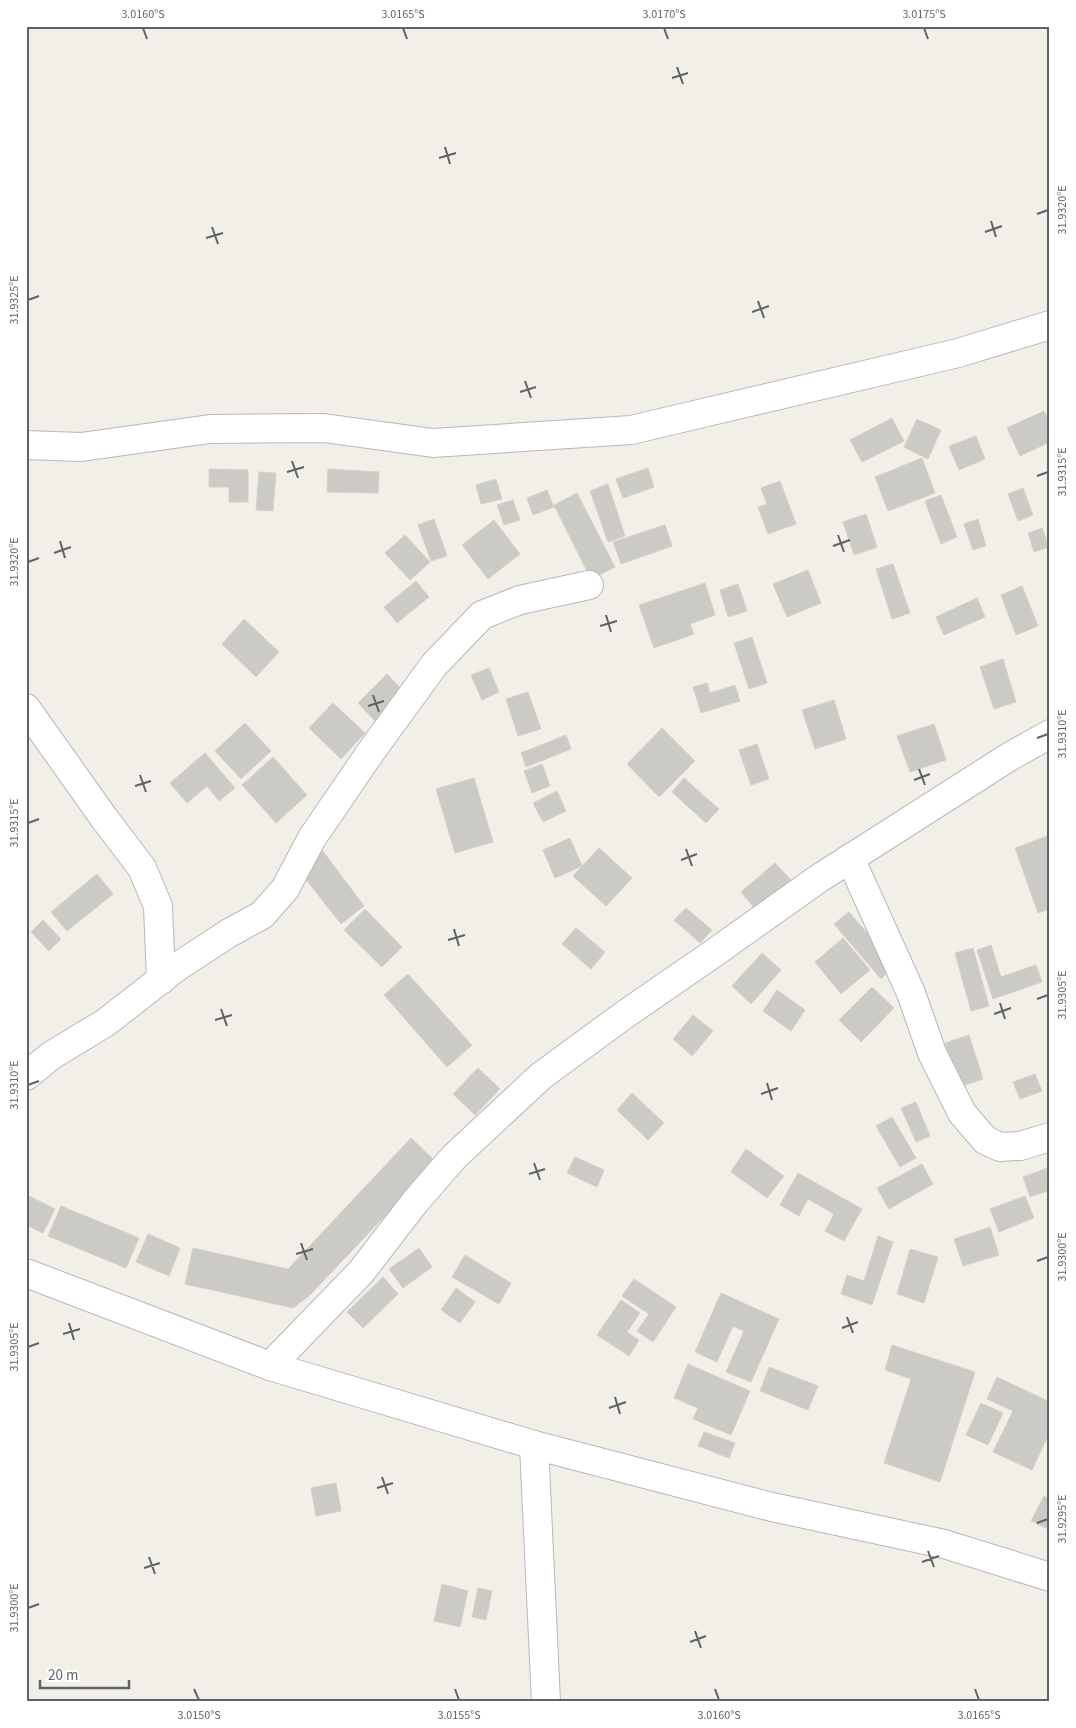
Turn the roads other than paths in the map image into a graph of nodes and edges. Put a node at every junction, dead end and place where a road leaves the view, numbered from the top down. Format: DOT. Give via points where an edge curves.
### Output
graph roads {
  1 [pos="1050,325"];
  2 [pos="26,445"];
  3 [pos="589,585"];
  4 [pos="26,708"];
  5 [pos="1050,734"];
  6 [pos="850,858"];
  7 [pos="161,980"];
  8 [pos="26,1076"];
  9 [pos="1050,1137"];
  10 [pos="26,1274"];
  11 [pos="270,1366"];
  12 [pos="534,1445"];
  13 [pos="1050,1577"];
  14 [pos="541,1700"];
  1 -- 2 [label="street" via="958,353 631,430 433,443 324,428 210,429 81,447"];
  3 -- 7 [label="street" via="520,600 482,615 434,665 370,753 312,838 279,896 262,915 229,933"];
  4 -- 7 [label="street" via="142,868 158,906"];
  5 -- 6 [label="street"];
  6 -- 9 [label="street" via="911,993 932,1053 962,1113 985,1140 1000,1147 1020,1146"];
  6 -- 11 [label="street" via="541,1076 454,1157 361,1272"];
  7 -- 8 [label="street" via="105,1023 52,1055"];
  10 -- 11 [label="street"];
  11 -- 12 [label="street"];
  12 -- 13 [label="street" via="772,1507 944,1544"];
  12 -- 14 [label="street"];
}
